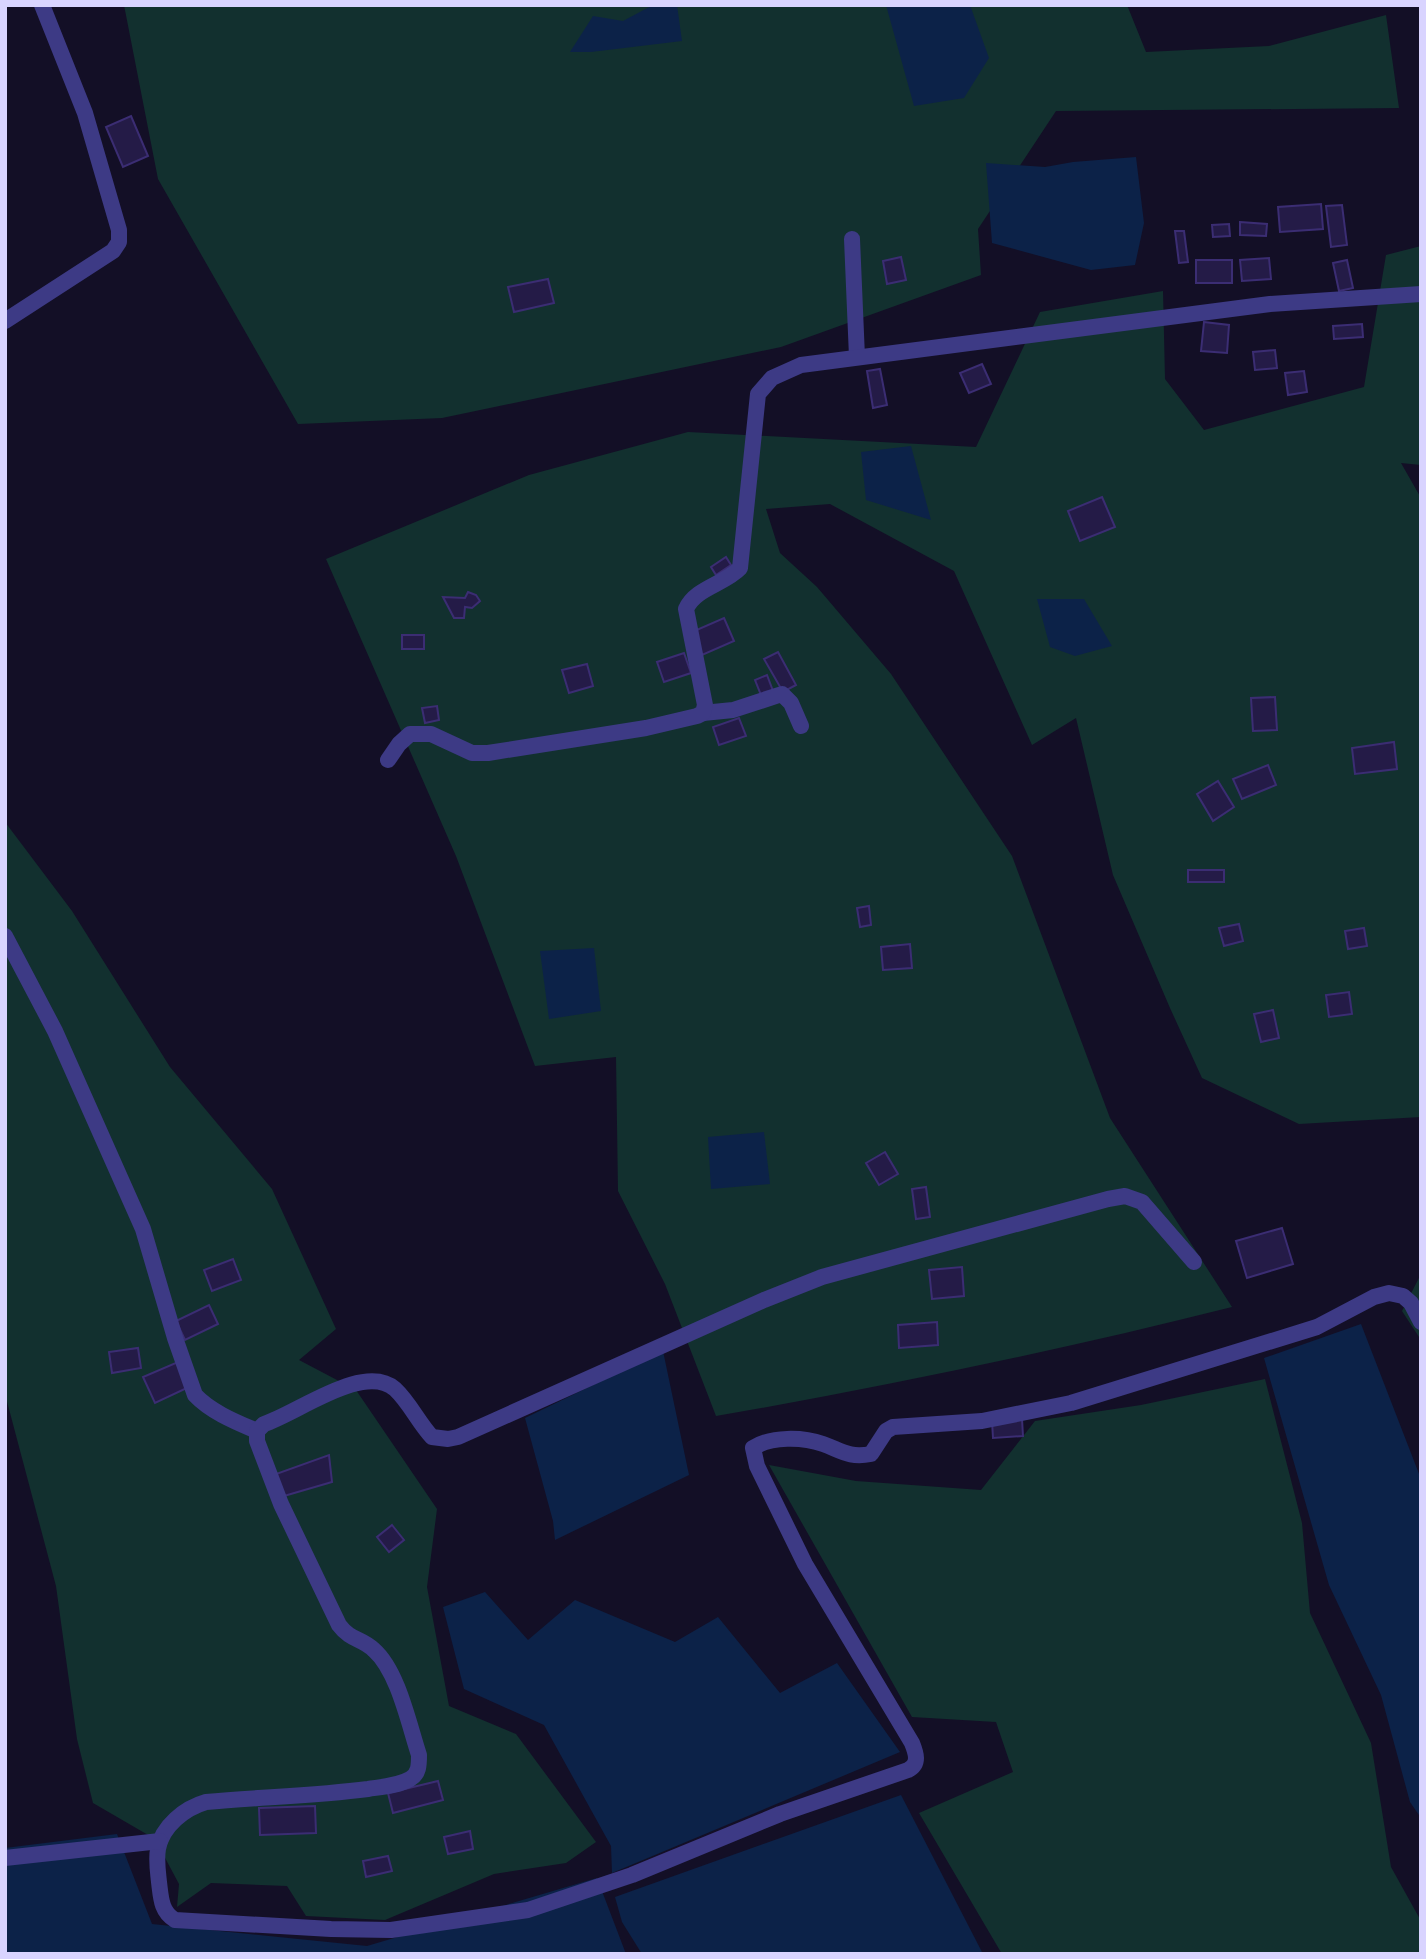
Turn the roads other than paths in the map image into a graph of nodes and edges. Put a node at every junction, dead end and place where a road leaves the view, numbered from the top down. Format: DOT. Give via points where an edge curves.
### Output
graph roads {
  1 [pos="42,5"];
  2 [pos="852,239"];
  3 [pos="1421,294"];
  4 [pos="5,321"];
  5 [pos="857,357"];
  6 [pos="704,713"];
  7 [pos="801,726"];
  8 [pos="388,760"];
  9 [pos="5,936"];
  10 [pos="1194,1262"];
  11 [pos="1421,1322"];
  12 [pos="257,1431"];
  13 [pos="160,1841"];
  14 [pos="5,1858"];
  1 -- 4 [label="street" via="92,135 119,242 113,251"];
  2 -- 5 [label="street"];
  3 -- 5 [label="street" via="1270,304"];
  5 -- 6 [label="street" via="801,365 772,378 758,394 740,568 690,599 686,609"];
  6 -- 7 [label="street" via="733,710 782,695"];
  6 -- 8 [label="street" via="646,728 488,753 472,753 431,734 410,734"];
  9 -- 12 [label="street" via="55,1031 143,1229 195,1395"];
  10 -- 12 [label="street" via="1142,1202 1125,1196 1108,1199 822,1277 458,1437 432,1437 404,1399 377,1380 351,1383"];
  11 -- 13 [label="street" via="1411,1303 1389,1293 1317,1327 1071,1404 982,1421 893,1427 871,1454 848,1455 799,1440 778,1439 753,1448 757,1466 805,1564 912,1743 916,1763 908,1770 528,1910 391,1930 176,1920 164,1910 161,1899"];
  12 -- 13 [label="street" via="281,1504 339,1625 384,1661 419,1755 418,1768 411,1779 390,1785 194,1805"];
  13 -- 14 [label="street"];
}
